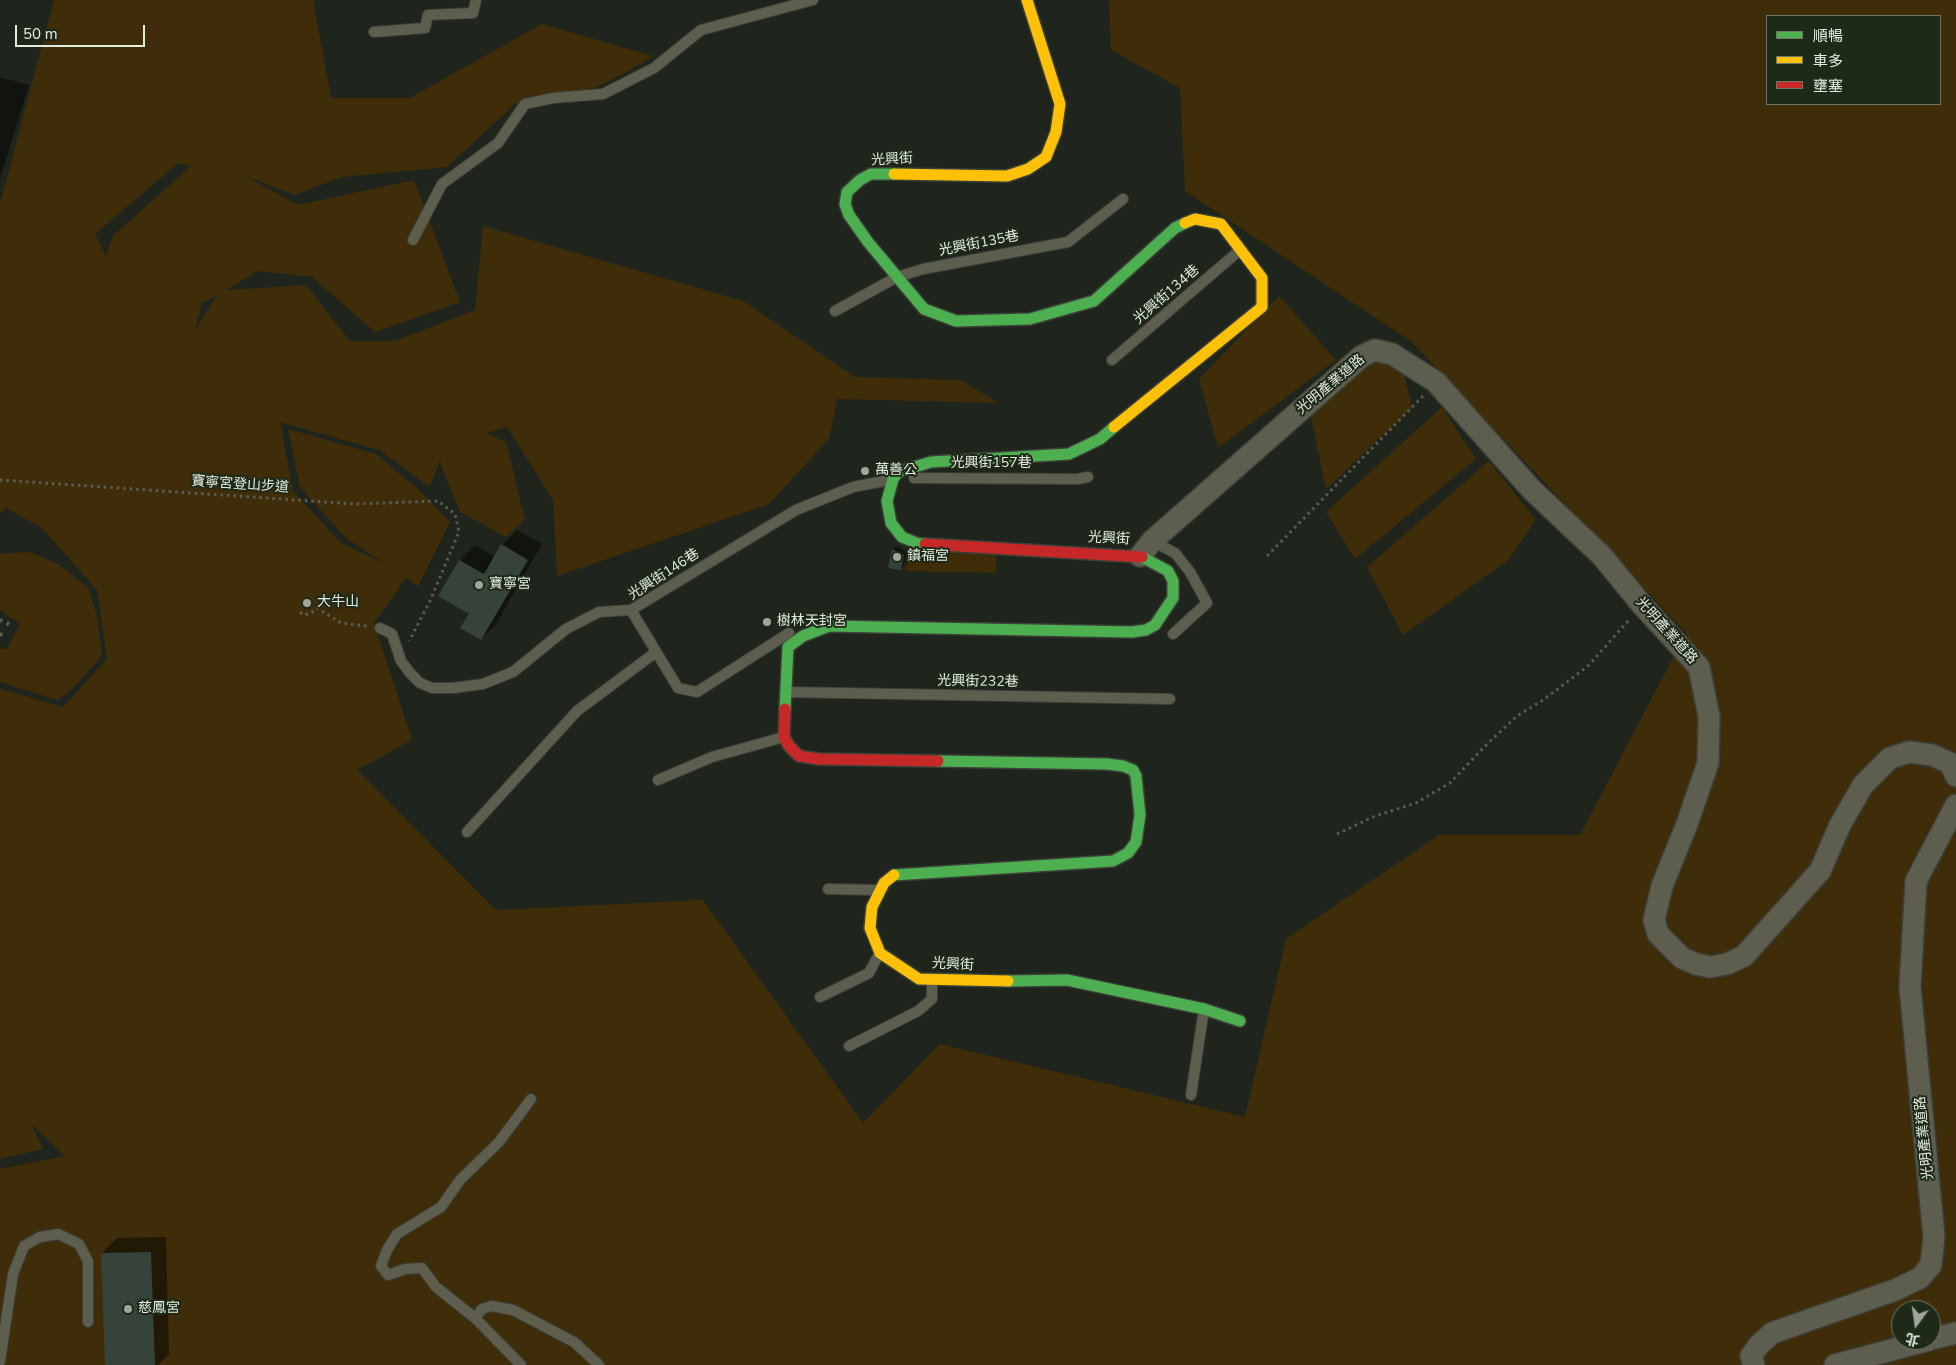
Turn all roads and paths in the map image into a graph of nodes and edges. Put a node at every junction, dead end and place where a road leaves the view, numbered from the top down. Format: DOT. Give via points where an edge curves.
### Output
graph roads {
  1 [pos="476,0"];
  2 [pos="813,0"];
  3 [pos="1027,0"];
  4 [pos="374,32"];
  5 [pos="1123,199"];
  6 [pos="413,240"];
  7 [pos="1240,250"];
  8 [pos="897,277"];
  9 [pos="835,311"];
  10 [pos="1112,360"];
  11 [pos="1436,382"];
  12 [pos="1088,476"];
  13 [pos="893,479"];
  14 [pos="0,480"];
  15 [pos="1146,548"];
  16 [pos="1267,556"];
  17 [pos="1643,606"];
  18 [pos="631,610"];
  19 [pos="300,612"];
  20 [pos="829,626"];
  21 [pos="380,628"];
  22 [pos="1174,634"];
  23 [pos="656,652"];
  24 [pos="401,661"];
  25 [pos="785,692"];
  26 [pos="1170,699"];
  27 [pos="784,737"];
  28 [pos="1956,776"];
  29 [pos="658,780"];
  30 [pos="1956,805"];
  31 [pos="467,832"];
  32 [pos="1337,834"];
  33 [pos="828,888"];
  34 [pos="879,890"];
  35 [pos="880,953"];
  36 [pos="932,980"];
  37 [pos="820,997"];
  38 [pos="1204,1009"];
  39 [pos="1240,1022"];
  40 [pos="849,1046"];
  41 [pos="1191,1095"];
  42 [pos="531,1099"];
  43 [pos="475,1318"];
  44 [pos="88,1322"];
  45 [pos="1956,1333"];
  46 [pos="1941,1337"];
  47 [pos="1892,1350"];
  48 [pos="0,1362"];
  49 [pos="521,1365"];
  50 [pos="600,1365"];
  51 [pos="1754,1365"];
  52 [pos="1835,1365"];
  1 -- 4 [label="lane" via="473,13 428,15 425,28"];
  2 -- 6 [label="lane" via="701,30 654,68 603,94 525,104 498,143 442,184"];
  3 -- 8 [label="street, 光興街" via="1060,104 1056,132 1046,157 1028,169 1006,176 888,173 871,174 860,180 847,192 845,204 849,215"];
  5 -- 8 [label="lane, 光興街135巷" via="1068,242 923,269"];
  7 -- 8 [label="street, 光興街" via="1221,224 1196,219 1175,228 1094,301 1030,319 956,321 924,309"];
  7 -- 10 [label="lane, 光興街134巷"];
  7 -- 13 [label="street, 光興街" via="1262,278 1262,307 1100,439 1068,454 931,462 898,472"];
  8 -- 9 [label="lane, 光興街135巷"];
  11 -- 15 [label="street, 光明產業道路" via="1392,354 1376,350 1362,356"];
  11 -- 16 [label="path"];
  11 -- 17 [label="street, 光明產業道路" via="1532,490 1602,556"];
  12 -- 13 [label="lane, 光興街157巷" via="1078,479"];
  13 -- 15 [label="street, 光興街" via="887,501 891,524 902,536 918,544"];
  13 -- 18 [label="lane, 光興街146巷" via="853,487 796,510"];
  14 -- 24 [label="path, 寶寧宮登山步道" via="355,504 438,500 455,514 459,532"];
  15 -- 20 [label="street, 光興街" via="1173,581 1173,598 1155,625 1146,630"];
  15 -- 22 [label="lane" via="1175,553 1207,603"];
  17 -- 28 [label="street, 光明產業道路" via="1699,667 1709,716 1708,763 1662,886 1654,920 1658,934 1682,958 1710,967 1744,956 1820,871 1840,824 1863,785 1890,758 1909,752 1932,755 1950,763"];
  17 -- 32 [label="path" via="1588,666 1517,716 1450,783 1416,803 1375,816"];
  18 -- 23 [label="lane, 光興街146巷"];
  18 -- 24 [label="lane" via="599,612 566,629 514,672 483,684 432,688 420,683"];
  19 -- 21 [label="path" via="304,615 317,608 341,623"];
  20 -- 23 [label="lane, 光興街146巷" via="808,621 697,692 678,688"];
  20 -- 25 [label="street, 光興街" via="803,636 788,647"];
  21 -- 24 [label="lane" via="392,634"];
  23 -- 31 [label="lane" via="577,711"];
  25 -- 26 [label="lane, 光興街232巷"];
  25 -- 27 [label="street, 光興街"];
  27 -- 29 [label="lane" via="712,757"];
  27 -- 34 [label="street" via="799,756 819,759 1107,764 1133,770 1136,776 1140,829 1128,853 1113,860 895,874"];
  30 -- 51 [label="street, 光明產業道路" via="1916,881 1910,987 1934,1236 1931,1265 1920,1278 1895,1290 1772,1333 1752,1356"];
  33 -- 34 [label="lane"];
  34 -- 35 [label="street" via="872,907 870,928"];
  35 -- 36 [label="street, 光興街" via="919,978"];
  35 -- 37 [label="lane" via="868,974"];
  36 -- 38 [label="street, 光興街" via="1067,980"];
  36 -- 40 [label="lane" via="932,999 918,1010"];
  38 -- 39 [label="street, 光興街"];
  38 -- 41 [label="lane"];
  42 -- 43 [label="lane" via="499,1142 460,1180 441,1207 397,1234 381,1266 388,1275 422,1268 436,1287"];
  43 -- 49 [label="lane"];
  43 -- 50 [label="lane" via="482,1309 492,1306 513,1310 574,1342"];
  44 -- 48 [label="lane" via="88,1261 79,1244 58,1234 40,1237 24,1246 13,1274"];
  45 -- 46 [label="street"];
  47 -- 52 [label="street"];
}
